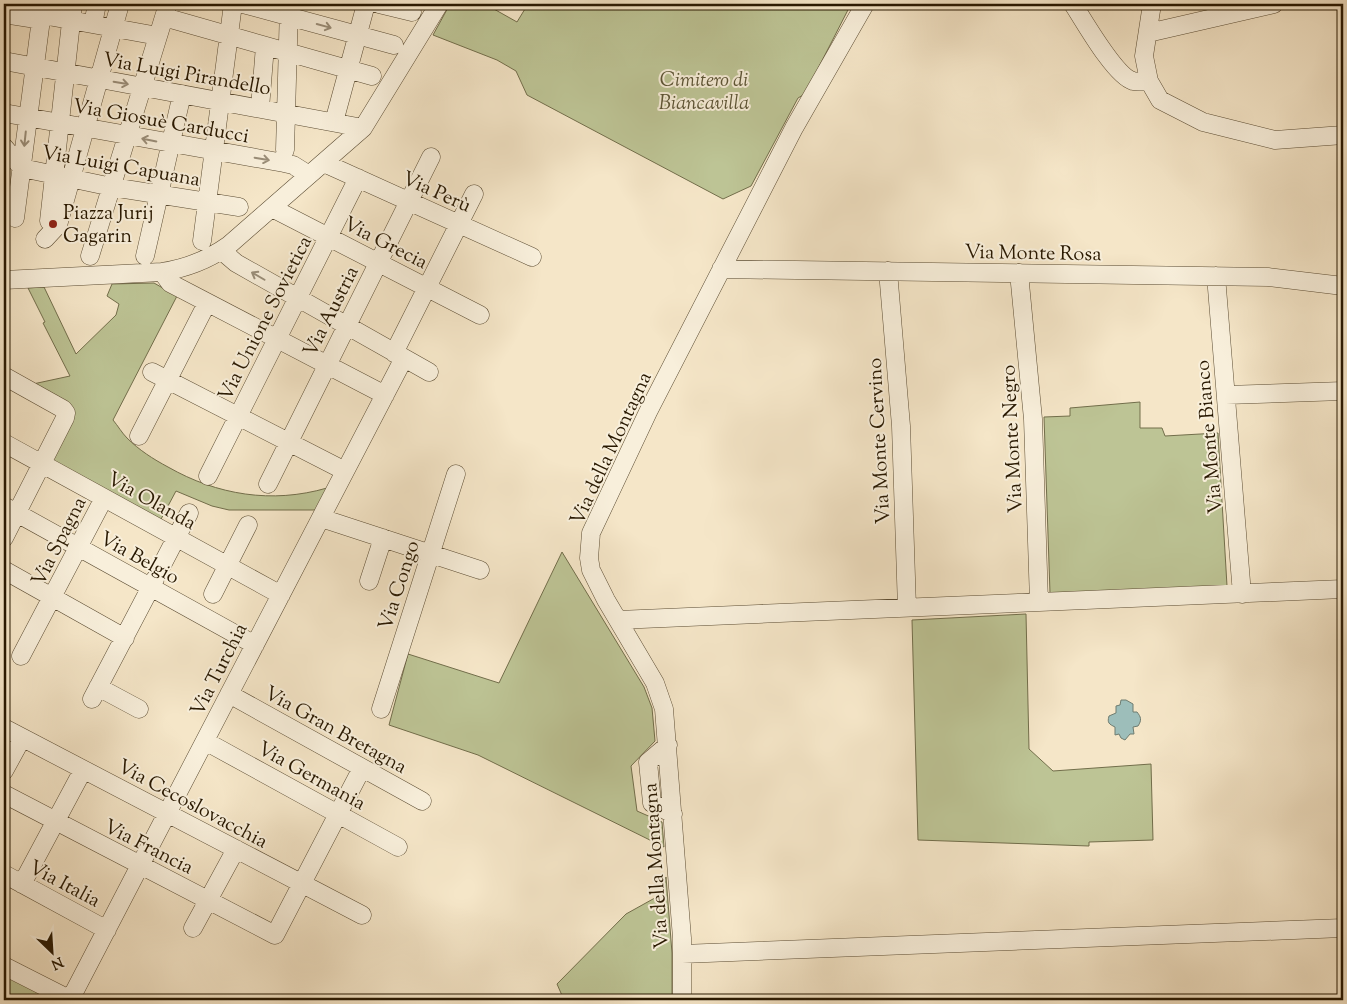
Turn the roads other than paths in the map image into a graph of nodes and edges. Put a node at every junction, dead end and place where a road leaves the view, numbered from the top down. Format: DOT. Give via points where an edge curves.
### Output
graph roads {
  1 [pos="97,4"];
  2 [pos="120,4"];
  3 [pos="234,4"];
  4 [pos="243,4"];
  5 [pos="366,4"];
  6 [pos="379,4"];
  7 [pos="439,4"];
  8 [pos="865,4"];
  9 [pos="1073,4"];
  10 [pos="1152,4"];
  11 [pos="1274,4"];
  12 [pos="166,10"];
  13 [pos="289,10"];
  14 [pos="42,11"];
  15 [pos="72,12"];
  16 [pos="412,12"];
  17 [pos="4,14"];
  18 [pos="93,24"];
  19 [pos="113,28"];
  20 [pos="1148,33"];
  21 [pos="358,35"];
  22 [pos="158,36"];
  23 [pos="229,36"];
  24 [pos="394,45"];
  25 [pos="265,46"];
  26 [pos="288,52"];
  27 [pos="4,61"];
  28 [pos="35,67"];
  29 [pos="348,70"];
  30 [pos="66,72"];
  31 [pos="372,76"];
  32 [pos="99,79"];
  33 [pos="1149,81"];
  34 [pos="143,87"];
  35 [pos="182,94"];
  36 [pos="221,101"];
  37 [pos="260,108"];
  38 [pos="4,113"];
  39 [pos="286,113"];
  40 [pos="27,117"];
  41 [pos="334,122"];
  42 [pos="59,123"];
  43 [pos="85,128"];
  44 [pos="363,128"];
  45 [pos="1343,135"];
  46 [pos="128,136"];
  47 [pos="170,144"];
  48 [pos="4,148"];
  49 [pos="285,150"];
  50 [pos="214,151"];
  51 [pos="431,157"];
  52 [pos="324,163"];
  53 [pos="22,168"];
  54 [pos="309,175"];
  55 [pos="62,177"];
  56 [pos="358,178"];
  57 [pos="112,187"];
  58 [pos="474,194"];
  59 [pos="159,195"];
  60 [pos="409,201"];
  61 [pos="207,203"];
  62 [pos="239,207"];
  63 [pos="272,208"];
  64 [pos="15,218"];
  65 [pos="459,224"];
  66 [pos="329,237"];
  67 [pos="202,241"];
  68 [pos="222,251"];
  69 [pos="90,256"];
  70 [pos="145,256"];
  71 [pos="532,257"];
  72 [pos="378,263"];
  73 [pos="721,269"];
  74 [pos="162,272"];
  75 [pos="888,272"];
  76 [pos="1019,273"];
  77 [pos="1216,276"];
  78 [pos="4,280"];
  79 [pos="1343,286"];
  80 [pos="426,287"];
  81 [pos="297,298"];
  82 [pos="207,303"];
  83 [pos="480,315"];
  84 [pos="347,326"];
  85 [pos="277,339"];
  86 [pos="399,355"];
  87 [pos="327,365"];
  88 [pos="429,372"];
  89 [pos="160,376"];
  90 [pos="7,384"];
  91 [pos="1343,391"];
  92 [pos="385,395"];
  93 [pos="1226,395"];
  94 [pos="238,416"];
  95 [pos="138,436"];
  96 [pos="289,442"];
  97 [pos="4,443"];
  98 [pos="42,464"];
  99 [pos="345,471"];
  100 [pos="456,474"];
  101 [pos="208,476"];
  102 [pos="268,484"];
  103 [pos="104,498"];
  104 [pos="10,510"];
  105 [pos="189,514"];
  106 [pos="321,518"];
  107 [pos="248,525"];
  108 [pos="4,538"];
  109 [pos="176,538"];
  110 [pos="383,538"];
  111 [pos="78,547"];
  112 [pos="430,555"];
  113 [pos="227,566"];
  114 [pos="4,570"];
  115 [pos="480,570"];
  116 [pos="156,577"];
  117 [pos="369,581"];
  118 [pos="1343,590"];
  119 [pos="213,594"];
  120 [pos="1242,594"];
  121 [pos="281,595"];
  122 [pos="53,597"];
  123 [pos="1039,602"];
  124 [pos="907,608"];
  125 [pos="618,620"];
  126 [pos="125,638"];
  127 [pos="255,645"];
  128 [pos="21,656"];
  129 [pos="229,694"];
  130 [pos="139,709"];
  131 [pos="381,710"];
  132 [pos="4,728"];
  133 [pos="22,738"];
  134 [pos="205,741"];
  135 [pos="362,768"];
  136 [pos="83,770"];
  137 [pos="4,771"];
  138 [pos="4,794"];
  139 [pos="422,801"];
  140 [pos="167,813"];
  141 [pos="338,814"];
  142 [pos="56,821"];
  143 [pos="398,847"];
  144 [pos="236,849"];
  145 [pos="140,865"];
  146 [pos="4,874"];
  147 [pos="22,884"];
  148 [pos="302,884"];
  149 [pos="208,900"];
  150 [pos="362,915"];
  151 [pos="193,928"];
  152 [pos="1343,928"];
  153 [pos="107,930"];
  154 [pos="682,954"];
  155 [pos="4,966"];
  156 [pos="70,1000"];
  157 [pos="682,1000"];
  1 -- 18 [label="street"];
  2 -- 19 [label="street"];
  3 -- 23 [label="street"];
  4 -- 13 [label="street"];
  5 -- 21 [label="street"];
  6 -- 16 [label="street"];
  7 -- 44 [label="street"];
  8 -- 73 [label="street, Via della Montagna" via="794,128"];
  9 -- 33 [label="street" via="1118,70 1133,81"];
  10 -- 20 [label="street"];
  11 -- 20 [label="street"];
  12 -- 22 [label="street"];
  12 -- 23 [label="street"];
  13 -- 21 [label="street, one-way"];
  13 -- 26 [label="street"];
  14 -- 15 [label="street" via="48,16"];
  14 -- 17 [label="street" via="36,19"];
  14 -- 28 [label="street"];
  15 -- 18 [label="street"];
  15 -- 30 [label="street"];
  18 -- 19 [label="street"];
  19 -- 22 [label="street"];
  19 -- 32 [label="street"];
  20 -- 33 [label="street" via="1144,56"];
  21 -- 24 [label="street"];
  21 -- 29 [label="street"];
  22 -- 34 [label="street"];
  23 -- 25 [label="street"];
  23 -- 36 [label="street"];
  25 -- 26 [label="street"];
  25 -- 37 [label="street"];
  26 -- 29 [label="street"];
  26 -- 39 [label="street"];
  27 -- 28 [label="street, Via Luigi Pirandello"];
  28 -- 30 [label="street, Via Luigi Pirandello"];
  28 -- 40 [label="street"];
  29 -- 31 [label="street"];
  29 -- 41 [label="street"];
  30 -- 32 [label="street, Via Luigi Pirandello"];
  30 -- 42 [label="street"];
  32 -- 34 [label="street, Via Luigi Pirandello, one-way"];
  32 -- 43 [label="street"];
  33 -- 45 [label="street" via="1160,100 1203,122 1275,140"];
  34 -- 35 [label="street, Via Luigi Pirandello"];
  34 -- 46 [label="street"];
  35 -- 36 [label="street, Via Luigi Pirandello"];
  35 -- 47 [label="street"];
  36 -- 37 [label="street, Via Luigi Pirandello"];
  36 -- 50 [label="street"];
  37 -- 39 [label="street, Via Luigi Pirandello"];
  38 -- 40 [label="street, Via Giosuè Carducci"];
  39 -- 41 [label="street, Via Luigi Pirandello"];
  39 -- 49 [label="street"];
  40 -- 42 [label="street, Via Giosuè Carducci"];
  40 -- 53 [label="street, one-way"];
  41 -- 44 [label="street, Via Luigi Pirandello"];
  42 -- 43 [label="street, Via Giosuè Carducci"];
  42 -- 55 [label="street"];
  43 -- 46 [label="street, Via Giosuè Carducci"];
  43 -- 55 [label="street"];
  44 -- 52 [label="street"];
  47 -- 46 [label="street, Via Giosuè Carducci, one-way"];
  46 -- 57 [label="street"];
  47 -- 50 [label="street, Via Giosuè Carducci"];
  47 -- 59 [label="street"];
  48 -- 53 [label="street, Via Luigi Capuana"];
  50 -- 54 [label="street, Via Giosuè Carducci, one-way" via="293,165"];
  50 -- 61 [label="street"];
  51 -- 60 [label="street, Via Austria"];
  52 -- 54 [label="street"];
  52 -- 56 [label="street, Via Perù"];
  53 -- 55 [label="street, Via Luigi Capuana"];
  53 -- 64 [label="street"];
  54 -- 63 [label="street"];
  55 -- 57 [label="street, Via Luigi Capuana"];
  56 -- 60 [label="street, Via Perù"];
  56 -- 66 [label="street, Via Unione Sovietica"];
  57 -- 59 [label="street, Via Luigi Capuana"];
  57 -- 69 [label="street"];
  58 -- 65 [label="street, Via Turchia"];
  59 -- 61 [label="street, Via Luigi Capuana"];
  59 -- 70 [label="street"];
  60 -- 65 [label="street, Via Perù"];
  60 -- 72 [label="street, Via Austria"];
  61 -- 62 [label="street, Via Luigi Capuana"];
  61 -- 67 [label="street"];
  63 -- 66 [label="street, Via Grecia"];
  63 -- 68 [label="street"];
  65 -- 71 [label="street, Via Perù"];
  65 -- 80 [label="street, Via Turchia"];
  66 -- 72 [label="street, Via Grecia"];
  66 -- 81 [label="street, Via Unione Sovietica"];
  68 -- 74 [label="street" via="182,269"];
  81 -- 68 [label="street, one-way" via="236,263"];
  72 -- 80 [label="street, Via Grecia"];
  72 -- 84 [label="street, Via Austria"];
  73 -- 75 [label="street, Via Monte Rosa"];
  73 -- 125 [label="street, Via della Montagna" via="591,533 591,570"];
  74 -- 78 [label="street"];
  74 -- 82 [label="street" via="170,283"];
  75 -- 76 [label="street, Via Monte Rosa"];
  75 -- 124 [label="street, Via Monte Cervino" via="901,426"];
  76 -- 77 [label="street, Via Monte Rosa"];
  76 -- 123 [label="street, Via Monte Negro" via="1033,418"];
  77 -- 79 [label="street, Via Monte Rosa" via="1268,277"];
  77 -- 93 [label="street, Via Monte Bianco"];
  80 -- 83 [label="street, Via Grecia"];
  80 -- 86 [label="street, Via Turchia"];
  81 -- 84 [label="street"];
  81 -- 85 [label="street, Via Unione Sovietica"];
  82 -- 85 [label="street"];
  82 -- 89 [label="street"];
  84 -- 86 [label="street"];
  84 -- 87 [label="street, Via Austria"];
  85 -- 87 [label="street"];
  85 -- 94 [label="street, Via Unione Sovietica"];
  86 -- 88 [label="street"];
  86 -- 92 [label="street, Via Turchia"];
  87 -- 92 [label="street"];
  87 -- 96 [label="street, Via Austria"];
  89 -- 94 [label="street"];
  89 -- 95 [label="street"];
  90 -- 98 [label="street" via="66,413"];
  91 -- 93 [label="street"];
  92 -- 99 [label="street, Via Turchia"];
  93 -- 120 [label="street, Via Monte Bianco"];
  94 -- 96 [label="street"];
  94 -- 101 [label="street, Via Unione Sovietica"];
  96 -- 99 [label="street"];
  96 -- 102 [label="street, Via Austria"];
  97 -- 98 [label="street, Via Olanda"];
  98 -- 103 [label="street, Via Olanda"];
  98 -- 104 [label="street"];
  99 -- 106 [label="street, Via Turchia"];
  100 -- 112 [label="street, Via Congo"];
  103 -- 109 [label="street, Via Olanda"];
  103 -- 111 [label="street, Via Spagna"];
  104 -- 108 [label="street"];
  104 -- 111 [label="street, Via Belgio"];
  105 -- 109 [label="street"];
  106 -- 110 [label="street"];
  106 -- 121 [label="street, Via Turchia"];
  107 -- 113 [label="street"];
  109 -- 113 [label="street, Via Olanda"];
  109 -- 116 [label="street"];
  110 -- 112 [label="street"];
  110 -- 117 [label="street"];
  111 -- 116 [label="street, Via Belgio"];
  111 -- 122 [label="street, Via Spagna"];
  112 -- 115 [label="street"];
  112 -- 131 [label="street, Via Congo"];
  113 -- 119 [label="street"];
  113 -- 121 [label="street, Via Olanda"];
  114 -- 122 [label="street"];
  116 -- 126 [label="street"];
  116 -- 127 [label="street, Via Belgio"];
  118 -- 120 [label="street"];
  120 -- 123 [label="street"];
  121 -- 127 [label="street, Via Turchia"];
  122 -- 126 [label="street"];
  122 -- 128 [label="street, Via Spagna"];
  123 -- 124 [label="street"];
  124 -- 125 [label="street"];
  125 -- 154 [label="street, Via della Montagna" via="655,683 664,709"];
  126 -- 130 [label="street" via="95,693"];
  127 -- 129 [label="street, Via Turchia"];
  129 -- 134 [label="street, Via Turchia"];
  129 -- 135 [label="street, Via Gran Bretagna"];
  132 -- 133 [label="street, Via Cecoslovacchia"];
  133 -- 136 [label="street, Via Cecoslovacchia"];
  133 -- 137 [label="street"];
  134 -- 140 [label="street, Via Turchia"];
  134 -- 141 [label="street, Via Germania"];
  135 -- 139 [label="street, Via Gran Bretagna"];
  135 -- 141 [label="street"];
  136 -- 140 [label="street, Via Cecoslovacchia"];
  136 -- 142 [label="street"];
  138 -- 142 [label="street, Via Francia"];
  140 -- 144 [label="street, Via Cecoslovacchia"];
  140 -- 145 [label="street, Via Turchia"];
  141 -- 143 [label="street, Via Germania"];
  141 -- 148 [label="street"];
  142 -- 145 [label="street, Via Francia"];
  142 -- 147 [label="street"];
  144 -- 148 [label="street, Via Cecoslovacchia"];
  144 -- 149 [label="street"];
  145 -- 149 [label="street, Via Francia"];
  145 -- 153 [label="street, Via Turchia"];
  146 -- 147 [label="street, Via Italia"];
  147 -- 153 [label="street, Via Italia"];
  148 -- 149 [label="street, Via Francia" via="275,935"];
  148 -- 150 [label="street, Via Cecoslovacchia"];
  149 -- 151 [label="street"];
  152 -- 154 [label="street"];
  153 -- 156 [label="street, Via Turchia"];
  154 -- 157 [label="street, Via della Montagna"];
  155 -- 156 [label="street"];
}
